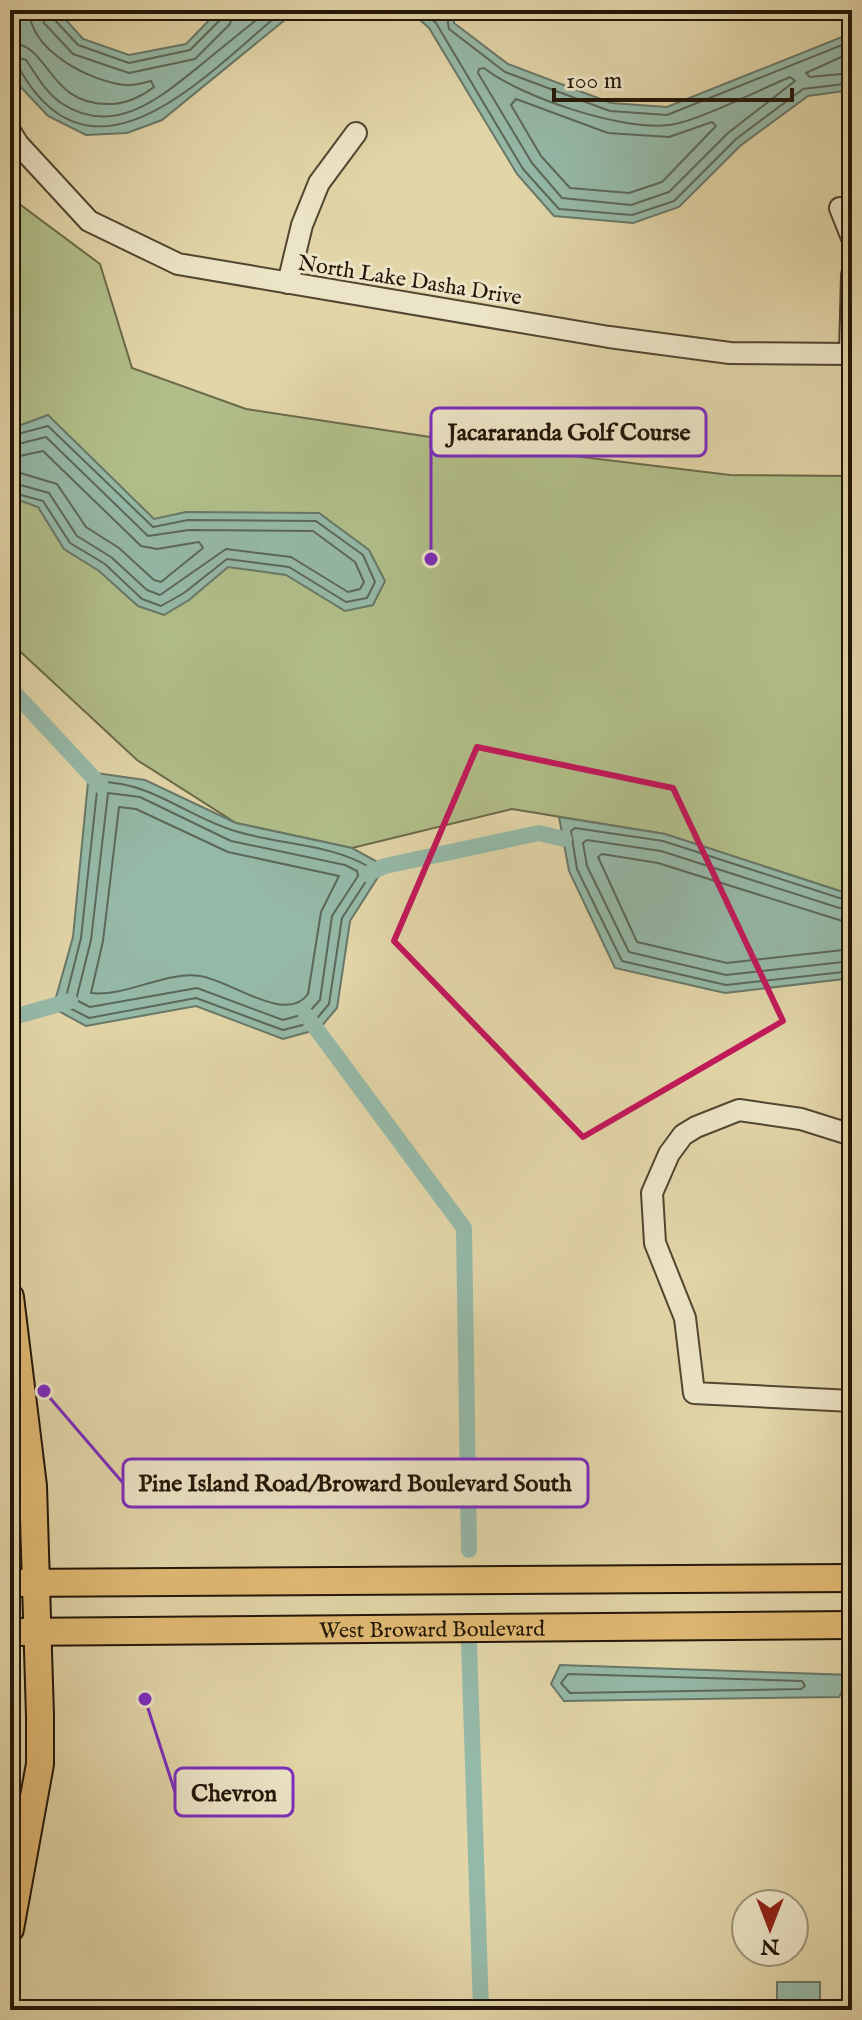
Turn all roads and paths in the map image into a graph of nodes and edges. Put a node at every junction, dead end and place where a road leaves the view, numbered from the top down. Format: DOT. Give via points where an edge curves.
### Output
graph roads {
  1 [pos="10,131"];
  2 [pos="356,133"];
  3 [pos="840,208"];
  4 [pos="852,238"];
  5 [pos="852,275"];
  6 [pos="288,283"];
  7 [pos="851,354"];
  8 [pos="852,1135"];
  9 [pos="10,1297"];
  10 [pos="852,1401"];
  11 [pos="852,1578"];
  12 [pos="10,1583"];
  13 [pos="38,1583"];
  14 [pos="852,1625"];
  15 [pos="10,1632"];
  16 [pos="39,1632"];
  17 [pos="10,1929"];
  1 -- 6 [label="street, North Lake Dasha Drive" via="89,221 178,264"];
  2 -- 6 [label="street" via="319,183"];
  3 -- 4 [label="street"];
  5 -- 7 [label="street"];
  6 -- 7 [label="street, North Lake Dasha Drive" via="730,353"];
  8 -- 10 [label="street" via="801,1119 739,1110 683,1135 652,1193 655,1243 685,1318 694,1393"];
  9 -- 13 [label="main road" via="32,1472"];
  11 -- 13 [label="main road"];
  12 -- 13 [label="main road"];
  13 -- 16 [label="main road"];
  14 -- 16 [label="main road, West Broward Boulevard"];
  15 -- 16 [label="main road, West Broward Boulevard"];
  16 -- 17 [label="main road" via="40,1764"];
}
